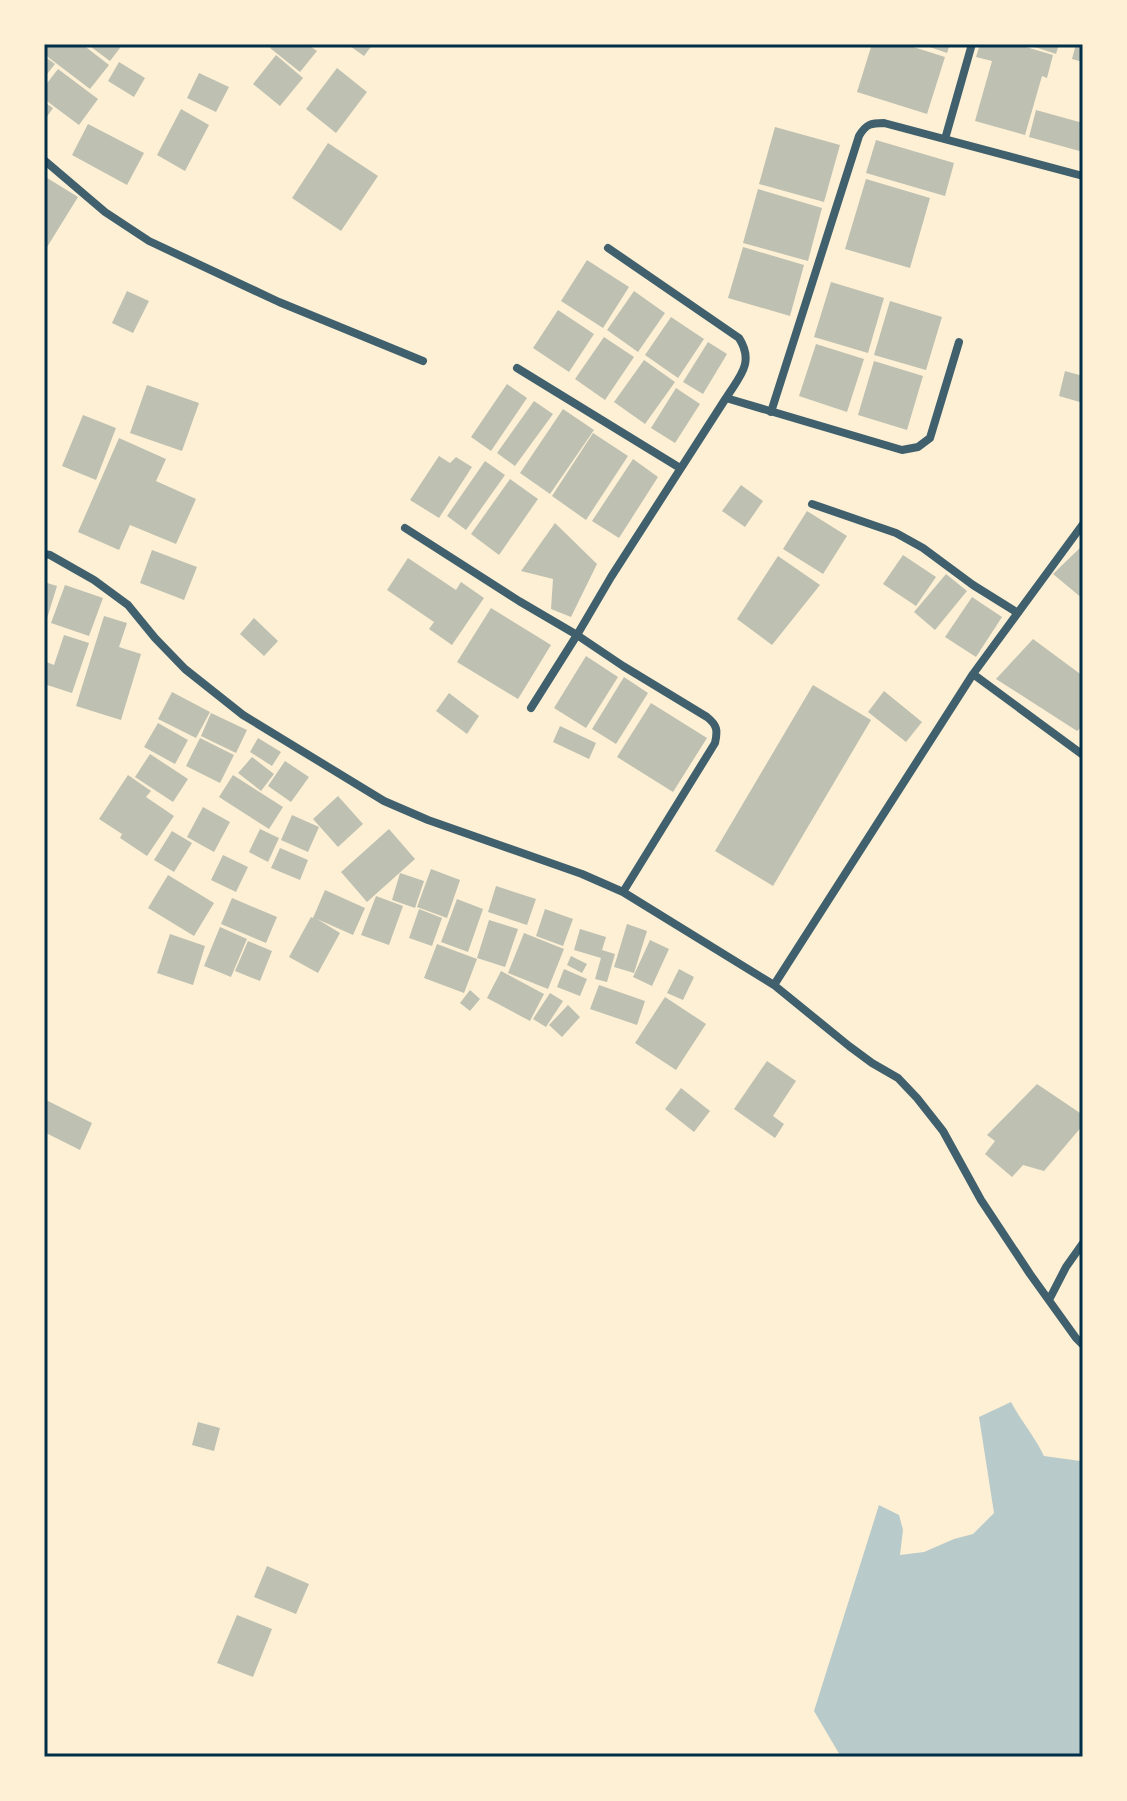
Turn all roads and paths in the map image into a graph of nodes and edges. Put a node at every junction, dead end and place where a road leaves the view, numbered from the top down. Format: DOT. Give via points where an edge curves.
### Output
graph roads {
  1 [pos="972,44"];
  2 [pos="945,139"];
  3 [pos="44,160"];
  4 [pos="1083,176"];
  5 [pos="608,248"];
  6 [pos="959,342"];
  7 [pos="423,361"];
  8 [pos="517,368"];
  9 [pos="726,398"];
  10 [pos="771,412"];
  11 [pos="680,468"];
  12 [pos="812,504"];
  13 [pos="1083,524"];
  14 [pos="405,528"];
  15 [pos="44,554"];
  16 [pos="1018,613"];
  17 [pos="577,635"];
  18 [pos="973,674"];
  19 [pos="531,708"];
  20 [pos="1083,755"];
  21 [pos="623,892"];
  22 [pos="774,985"];
  23 [pos="1083,1243"];
  24 [pos="1049,1300"];
  25 [pos="1083,1345"];
  1 -- 2 [label="street"];
  2 -- 4 [label="street"];
  2 -- 10 [label="street" via="884,123 864,128"];
  3 -- 7 [label="street" via="149,241"];
  5 -- 9 [label="street" via="739,338 747,363"];
  6 -- 10 [label="street" via="930,438 918,447 902,450"];
  8 -- 11 [label="street"];
  9 -- 10 [label="street"];
  9 -- 11 [label="street"];
  11 -- 17 [label="street"];
  12 -- 16 [label="street" via="896,533"];
  13 -- 16 [label="street"];
  14 -- 17 [label="street"];
  15 -- 21 [label="street" via="128,605 185,669 243,715 384,801"];
  16 -- 18 [label="street"];
  17 -- 19 [label="street"];
  17 -- 21 [label="street" via="707,717 718,730"];
  18 -- 20 [label="street"];
  18 -- 22 [label="street"];
  21 -- 22 [label="street"];
  22 -- 24 [label="street" via="917,1098"];
  23 -- 24 [label="street"];
  24 -- 25 [label="street"];
}
